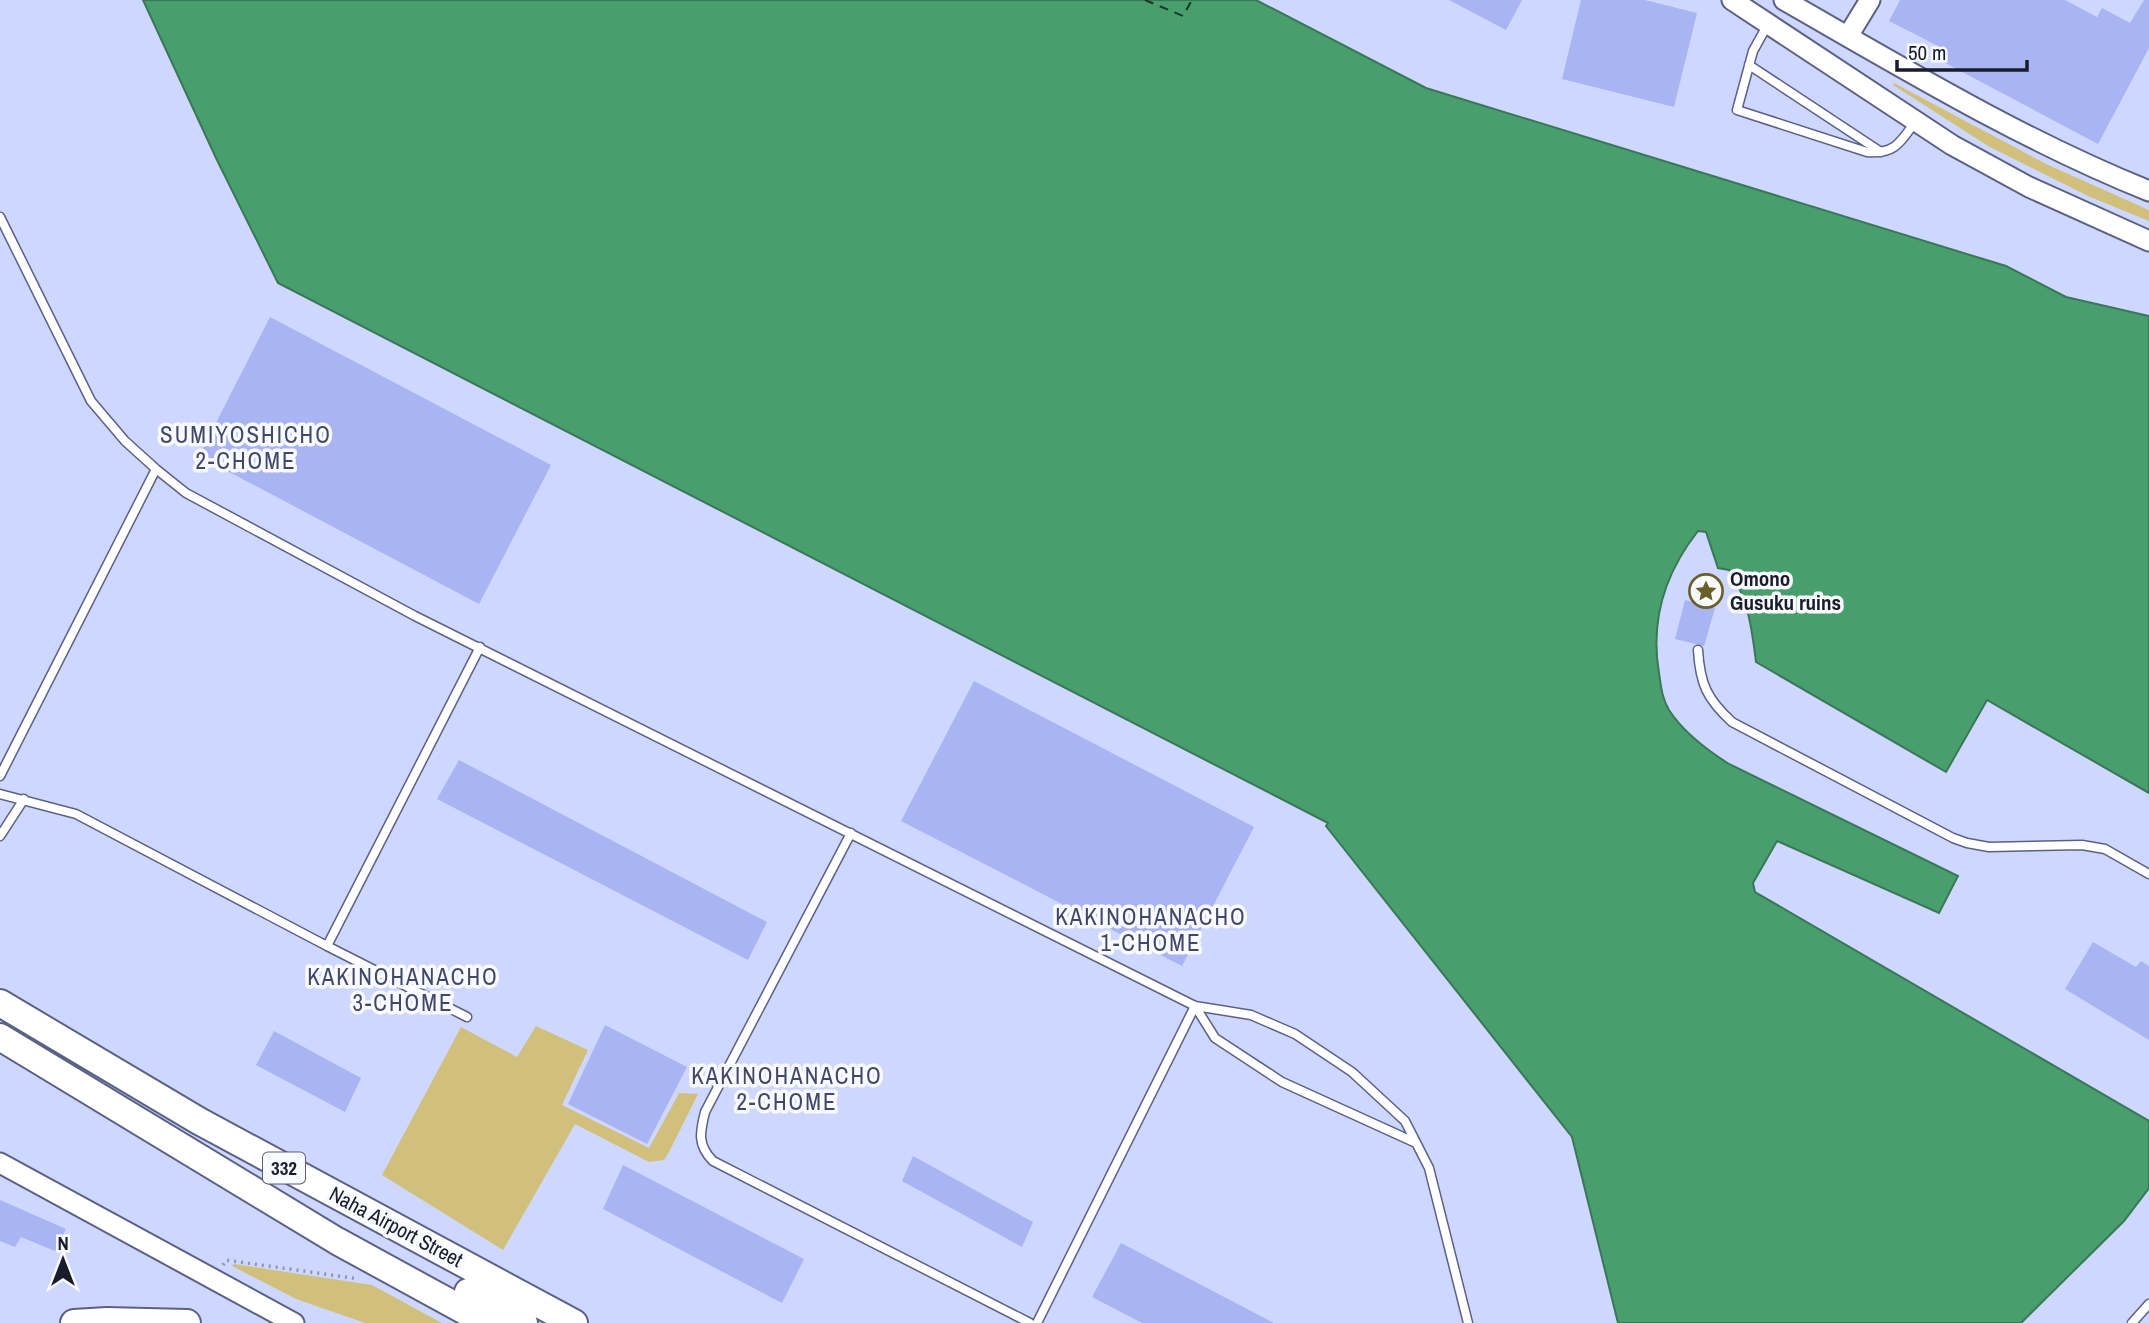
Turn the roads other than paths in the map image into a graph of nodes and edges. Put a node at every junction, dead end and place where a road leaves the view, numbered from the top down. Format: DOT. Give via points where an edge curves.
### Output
graph roads {
  1 [pos="1732,0"];
  2 [pos="1784,0"];
  3 [pos="1870,0"];
  4 [pos="1769,23"];
  5 [pos="1848,36"];
  6 [pos="1749,65"];
  7 [pos="1915,122"];
  8 [pos="1883,153"];
  9 [pos="2149,191"];
  10 [pos="0,217"];
  11 [pos="2149,241"];
  12 [pos="156,469"];
  13 [pos="480,647"];
  14 [pos="1698,650"];
  15 [pos="0,776"];
  16 [pos="0,794"];
  17 [pos="24,799"];
  18 [pos="851,833"];
  19 [pos="0,836"];
  20 [pos="2149,874"];
  21 [pos="327,946"];
  22 [pos="0,1003"];
  23 [pos="1195,1006"];
  24 [pos="467,1017"];
  25 [pos="0,1037"];
  26 [pos="105,1099"];
  27 [pos="1416,1143"];
  28 [pos="0,1163"];
  29 [pos="2149,1304"];
  30 [pos="74,1323"];
  31 [pos="187,1323"];
  32 [pos="294,1323"];
  33 [pos="487,1323"];
  34 [pos="524,1323"];
  35 [pos="574,1323"];
  36 [pos="1030,1323"];
  37 [pos="1037,1323"];
  38 [pos="1468,1323"];
  39 [pos="2132,1323"];
  1 -- 4 [label="street"];
  2 -- 5 [label="street"];
  3 -- 5 [label="street"];
  4 -- 6 [label="lane"];
  4 -- 7 [label="street"];
  5 -- 9 [label="street" via="2029,136"];
  6 -- 8 [label="lane"];
  6 -- 8 [label="lane" via="1737,110 1867,152"];
  7 -- 8 [label="lane" via="1896,147"];
  7 -- 11 [label="street" via="2029,187"];
  10 -- 12 [label="lane" via="91,401"];
  12 -- 13 [label="lane" via="186,493 229,517"];
  12 -- 15 [label="lane"];
  13 -- 18 [label="lane"];
  13 -- 21 [label="lane"];
  14 -- 20 [label="lane" via="1706,694 1732,722 1953,838 1989,847 2105,849"];
  16 -- 17 [label="lane"];
  17 -- 19 [label="lane"];
  17 -- 21 [label="lane" via="76,814"];
  18 -- 23 [label="lane"];
  18 -- 36 [label="lane" via="705,1112 704,1153"];
  21 -- 24 [label="lane"];
  22 -- 35 [label="highway, Naha Airport Street / 332" via="199,1121"];
  23 -- 27 [label="lane" via="1215,1038 1282,1082"];
  23 -- 27 [label="lane" via="1251,1015 1295,1034 1352,1072 1405,1121"];
  23 -- 37 [label="lane"];
  25 -- 26 [label="highway, 332"];
  26 -- 33 [label="highway, 332" via="337,1241"];
  26 -- 34 [label="highway, 332"];
  27 -- 38 [label="lane" via="1429,1168"];
  28 -- 32 [label="street"];
  29 -- 39 [label="lane"];
  30 -- 31 [label="highway"];
}
